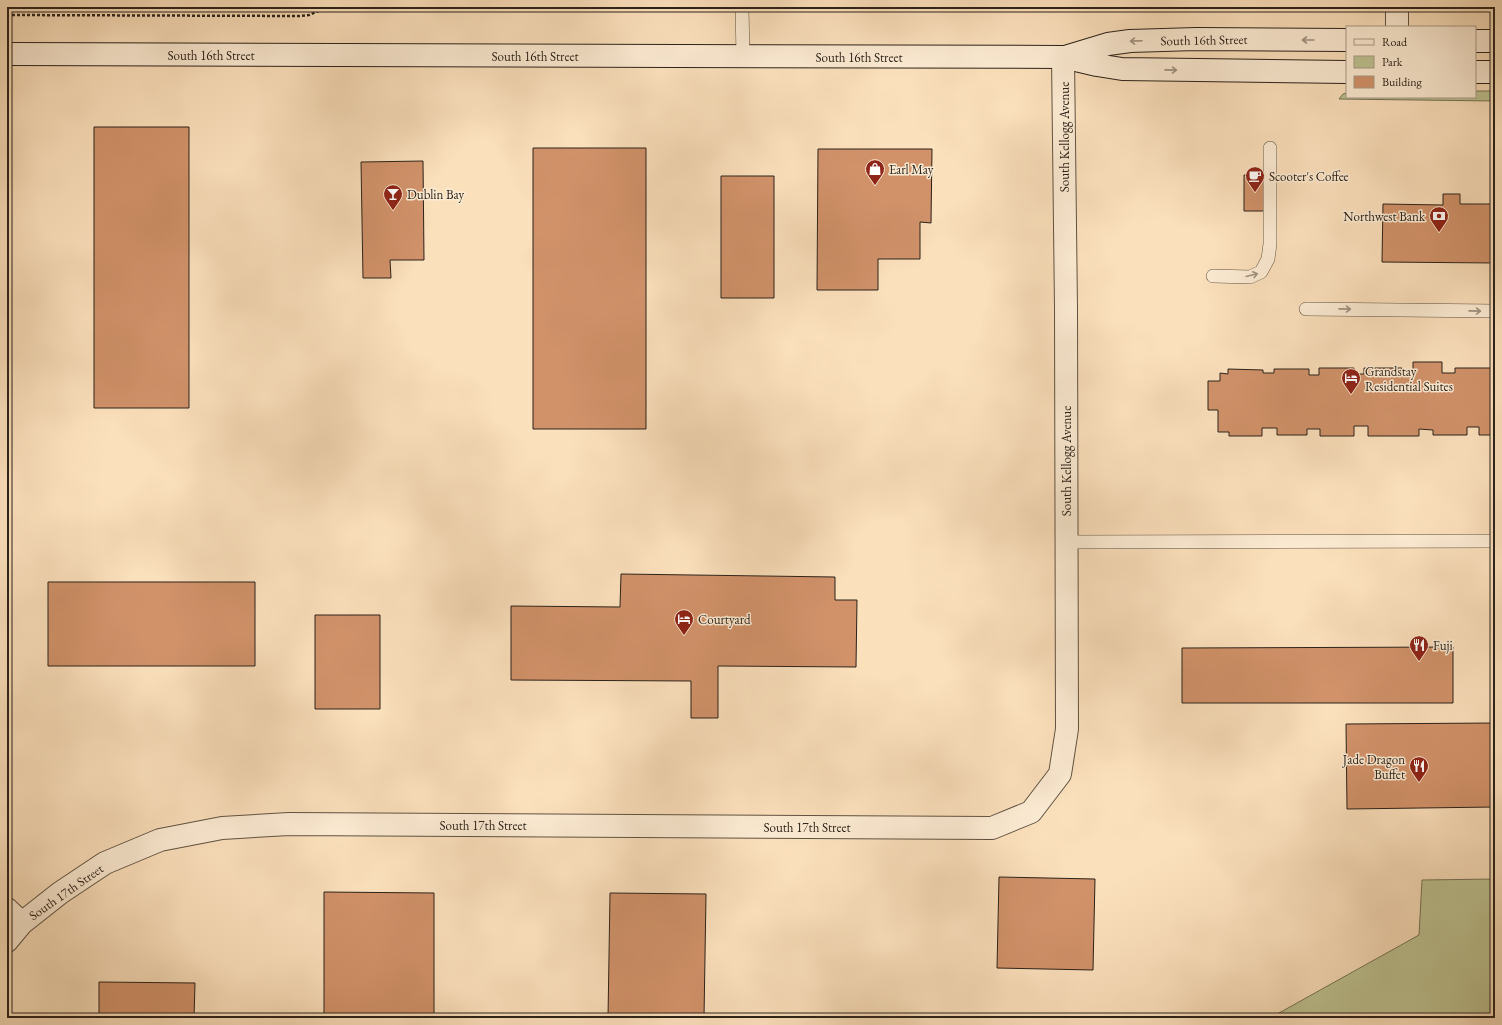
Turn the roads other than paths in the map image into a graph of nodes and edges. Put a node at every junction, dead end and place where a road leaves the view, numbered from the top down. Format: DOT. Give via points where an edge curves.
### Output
graph roads {
  1 [pos="742,7"];
  2 [pos="1407,8"];
  3 [pos="1398,26"];
  4 [pos="1346,40"];
  5 [pos="1476,41"];
  6 [pos="1495,41"];
  7 [pos="7,54"];
  8 [pos="743,56"];
  9 [pos="1064,57"];
  10 [pos="1346,72"];
  11 [pos="1476,72"];
  12 [pos="1495,72"];
  13 [pos="1270,148"];
  14 [pos="1214,276"];
  15 [pos="1306,309"];
  16 [pos="1495,311"];
  17 [pos="1495,541"];
  18 [pos="1066,542"];
  19 [pos="992,828"];
  20 [pos="14,916"];
  21 [pos="7,941"];
  1 -- 8 [label="lane"];
  2 -- 3 [label="street"];
  4 -- 9 [label="street, South 16th Street, one-way" via="1196,39 1130,42 1108,44"];
  5 -- 6 [label="street"];
  7 -- 8 [label="street, South 16th Street"];
  8 -- 9 [label="street, South 16th Street"];
  9 -- 10 [label="street, South 16th Street, one-way" via="1122,69"];
  9 -- 18 [label="street, South Kellogg Avenue"];
  11 -- 12 [label="street"];
  14 -- 13 [label="lane, one-way" via="1250,277 1261,272 1268,259"];
  15 -- 16 [label="lane, one-way"];
  17 -- 18 [label="lane"];
  18 -- 19 [label="street, South Kellogg Avenue" via="1067,729 1060,774 1031,812"];
  19 -- 20 [label="street, South 17th Street" via="289,824 222,828 160,840 105,863 60,893"];
  20 -- 21 [label="street, South 17th Street"];
}
